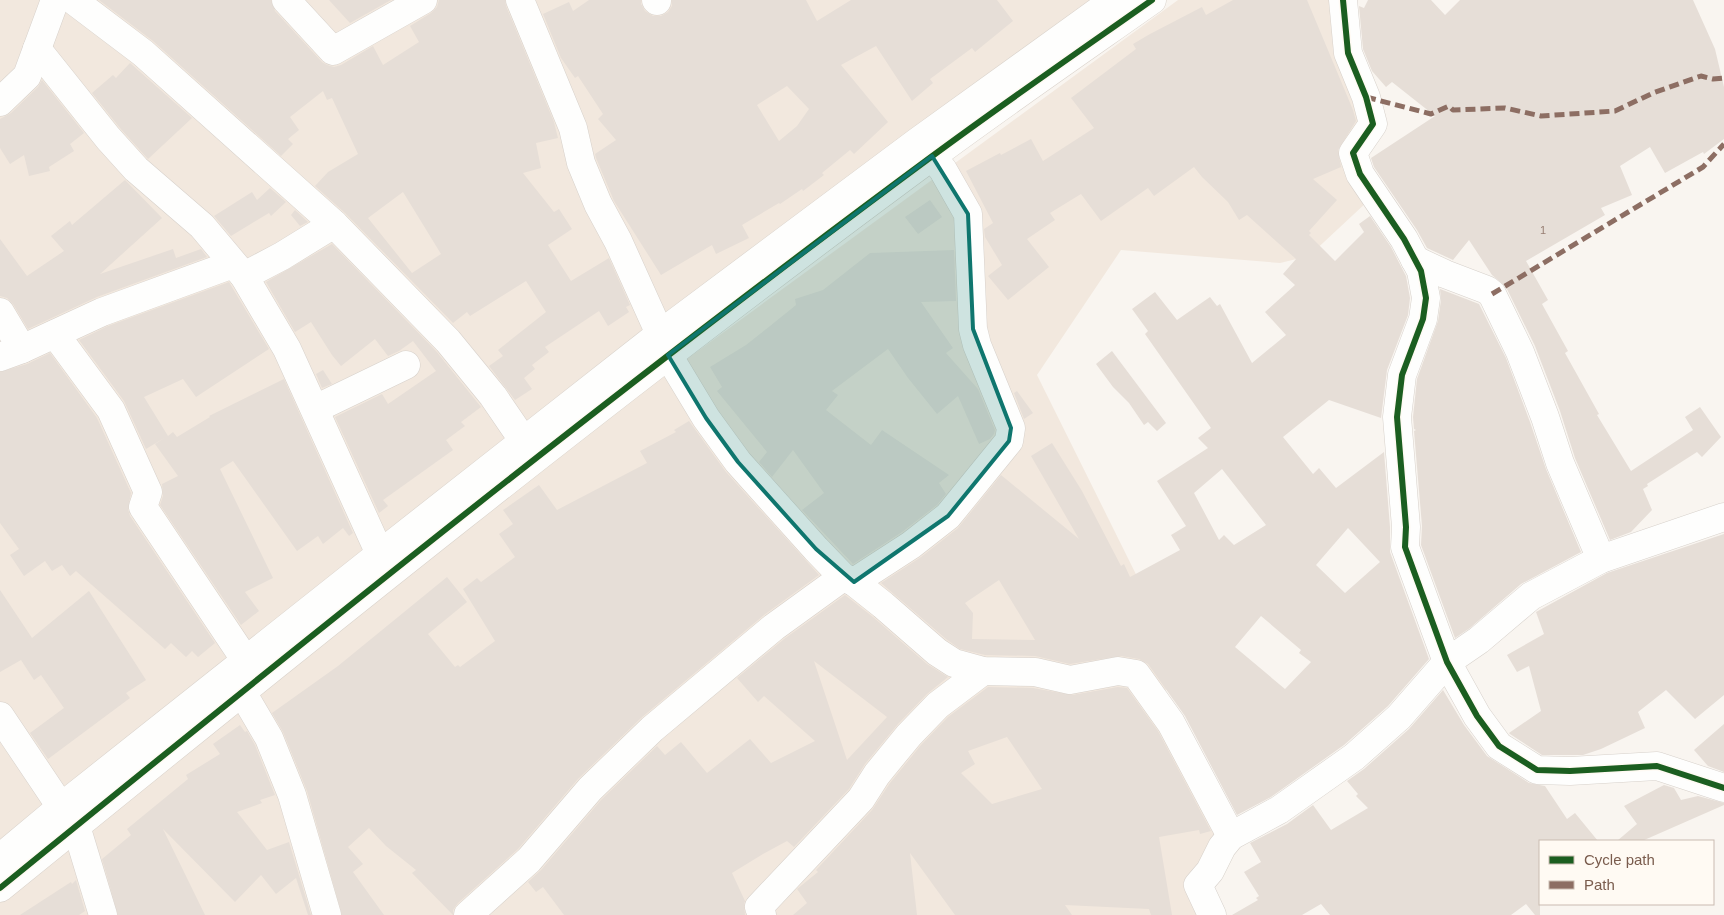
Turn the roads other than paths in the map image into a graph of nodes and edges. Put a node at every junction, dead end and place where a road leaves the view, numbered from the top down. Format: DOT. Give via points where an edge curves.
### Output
graph roads {
  1 [pos="55,0"];
  2 [pos="73,0"];
  3 [pos="286,0"];
  4 [pos="422,0"];
  5 [pos="520,0"];
  6 [pos="1114,0"];
  7 [pos="1152,0"];
  8 [pos="1343,0"];
  9 [pos="37,49"];
  10 [pos="0,102"];
  11 [pos="932,156"];
  12 [pos="334,224"];
  13 [pos="1415,260"];
  14 [pos="238,270"];
  15 [pos="0,312"];
  16 [pos="55,334"];
  17 [pos="664,345"];
  18 [pos="11,353"];
  19 [pos="406,365"];
  20 [pos="315,408"];
  21 [pos="523,440"];
  22 [pos="1724,518"];
  23 [pos="380,554"];
  24 [pos="1601,560"];
  25 [pos="848,580"];
  26 [pos="246,661"];
  27 [pos="1447,662"];
  28 [pos="983,671"];
  29 [pos="242,692"];
  30 [pos="0,716"];
  31 [pos="1724,788"];
  32 [pos="69,817"];
  33 [pos="1232,836"];
  34 [pos="0,858"];
  35 [pos="0,888"];
  36 [pos="103,915"];
  37 [pos="328,915"];
  38 [pos="468,915"];
  39 [pos="762,915"];
  40 [pos="1212,915"];
  1 -- 9 [label="street"];
  2 -- 12 [label="street" via="144,53"];
  3 -- 4 [label="street" via="333,51"];
  5 -- 17 [label="street" via="574,128 581,163 598,204"];
  6 -- 17 [label="street" via="917,142"];
  7 -- 11 [label="street"];
  8 -- 13 [label="street" via="1348,53 1373,124 1353,153 1360,174"];
  9 -- 10 [label="street" via="27,76"];
  9 -- 14 [label="street" via="136,169 202,226"];
  11 -- 17 [label="street"];
  11 -- 25 [label="street" via="968,214 973,328 1011,428 1009,441 948,516 911,545"];
  12 -- 14 [label="street" via="282,256"];
  12 -- 21 [label="street" via="448,341 493,396"];
  13 -- 24 [label="street" via="1492,294 1520,352 1560,462"];
  13 -- 27 [label="street" via="1421,271 1426,298 1423,319 1402,375 1397,417 1405,547"];
  14 -- 16 [label="street" via="102,312"];
  14 -- 20 [label="street" via="287,349"];
  15 -- 18 [label="street"];
  16 -- 18 [label="street"];
  16 -- 26 [label="street" via="112,410 148,492 143,507"];
  17 -- 21 [label="street"];
  17 -- 25 [label="street" via="706,418 738,462"];
  17 -- 29 [label="street"];
  19 -- 20 [label="street"];
  20 -- 23 [label="street"];
  21 -- 23 [label="street"];
  22 -- 24 [label="street"];
  23 -- 26 [label="street"];
  24 -- 27 [label="street" via="1531,596 1480,640"];
  25 -- 28 [label="street" via="937,652 954,662"];
  25 -- 38 [label="street" via="774,627 652,729 590,790 530,860"];
  26 -- 32 [label="street"];
  27 -- 31 [label="street" via="1499,746 1537,770 1657,766"];
  27 -- 33 [label="street" via="1399,717 1354,757 1279,810"];
  28 -- 33 [label="street" via="1035,672 1070,680 1118,671 1136,674 1171,723"];
  28 -- 39 [label="street" via="938,705 909,735 876,774 861,799 759,907"];
  29 -- 32 [label="street"];
  29 -- 37 [label="street" via="270,738 292,795"];
  30 -- 32 [label="street"];
  32 -- 34 [label="street"];
  32 -- 35 [label="street"];
  32 -- 36 [label="street"];
  33 -- 40 [label="street" via="1198,885"];
}
